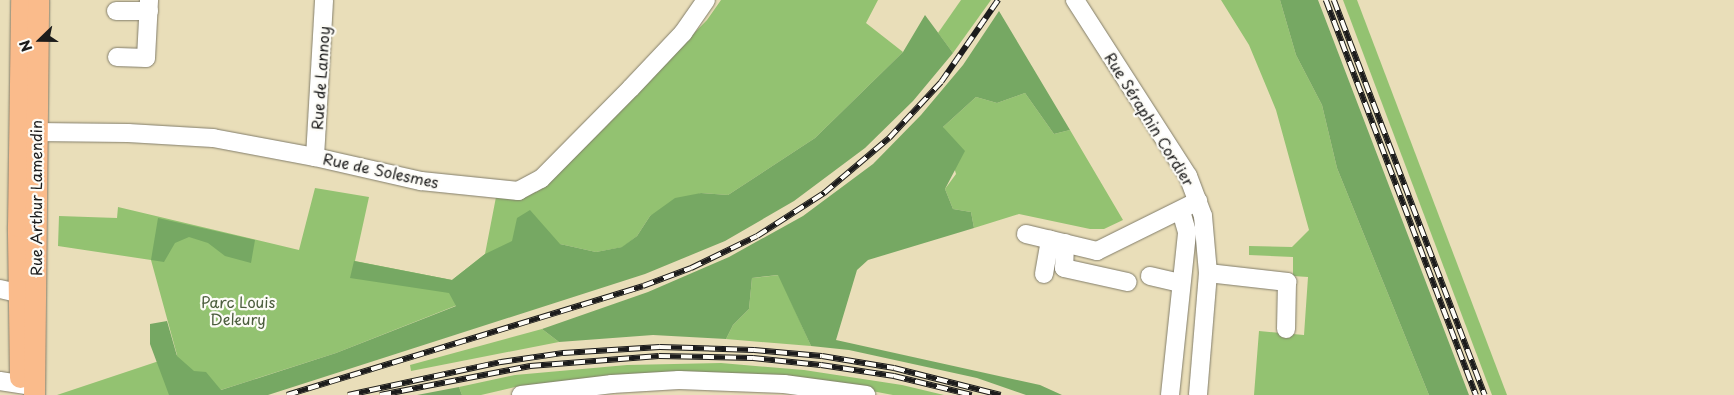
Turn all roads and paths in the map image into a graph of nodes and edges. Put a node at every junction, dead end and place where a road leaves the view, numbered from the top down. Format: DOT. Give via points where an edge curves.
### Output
graph roads {
  1 [pos="22,0"];
  2 [pos="31,0"];
  3 [pos="38,0"];
  4 [pos="324,0"];
  5 [pos="706,0"];
  6 [pos="1075,0"];
  7 [pos="149,5"];
  8 [pos="116,11"];
  9 [pos="117,57"];
  10 [pos="28,102"];
  11 [pos="35,132"];
  12 [pos="315,156"];
  13 [pos="1198,201"];
  14 [pos="1181,211"];
  15 [pos="1026,234"];
  16 [pos="1058,242"];
  17 [pos="1208,273"];
  18 [pos="1044,274"];
  19 [pos="1150,276"];
  20 [pos="1127,282"];
  21 [pos="1181,284"];
  22 [pos="18,293"];
  23 [pos="1286,329"];
  24 [pos="21,388"];
  25 [pos="684,388"];
  26 [pos="521,395"];
  27 [pos="866,395"];
  28 [pos="1170,395"];
  29 [pos="1198,395"];
  1 -- 10 [label="main road, Rue Arthur Lamendin"];
  2 -- 10 [label="street"];
  3 -- 10 [label="main road, Rue Arthur Lamendin"];
  4 -- 12 [label="street, Rue de Lannoy"];
  5 -- 12 [label="street, Rue de Solesmes" via="683,32 637,81 528,188 518,191 421,181"];
  6 -- 13 [label="street, Rue Séraphin Cordier" via="1188,176"];
  7 -- 8 [label="street"];
  7 -- 9 [label="street" via="146,58"];
  10 -- 11 [label="main road, Rue Arthur Lamendin"];
  10 -- 22 [label="main road, Rue Arthur Lamendin"];
  11 -- 12 [label="street, Rue de Solesmes" via="213,138"];
  11 -- 22 [label="main road, Rue Arthur Lamendin"];
  13 -- 14 [label="street"];
  13 -- 17 [label="street, Rue Séraphin Cordier" via="1206,228"];
  14 -- 16 [label="street" via="1097,251"];
  14 -- 21 [label="street" via="1187,232"];
  15 -- 16 [label="street"];
  16 -- 18 [label="street"];
  16 -- 20 [label="street" via="1064,268"];
  17 -- 23 [label="street" via="1287,282"];
  17 -- 29 [label="street, Rue Séraphin Cordier"];
  19 -- 21 [label="street"];
  21 -- 28 [label="street"];
  22 -- 24 [label="main road, Rue Arthur Lamendin"];
  25 -- 26 [label="street" via="602,384"];
  25 -- 27 [label="street" via="784,384"];
}
